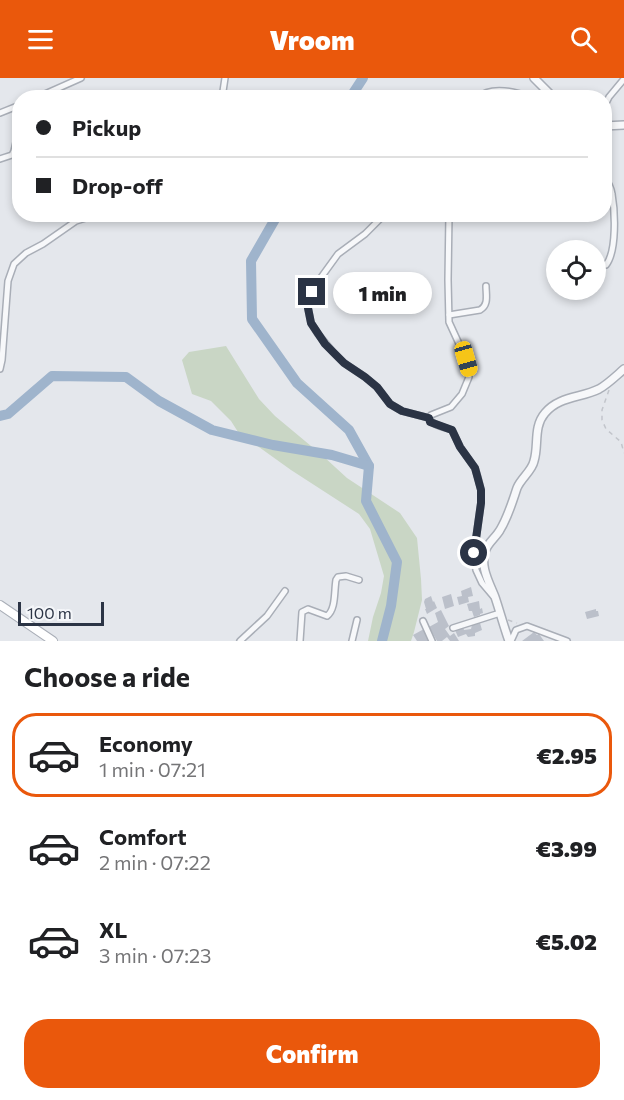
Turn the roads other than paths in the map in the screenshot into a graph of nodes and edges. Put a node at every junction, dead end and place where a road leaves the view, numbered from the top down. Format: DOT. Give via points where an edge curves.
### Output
graph roads {
  1 [pos="81,78"];
  2 [pos="534,78"];
  3 [pos="624,80"];
  4 [pos="54,90"];
  5 [pos="546,90"];
  6 [pos="612,94"];
  7 [pos="612,192"];
  8 [pos="75,222"];
  9 [pos="377,222"];
  10 [pos="449,222"];
  11 [pos="606,265"];
  12 [pos="486,286"];
  13 [pos="449,315"];
  14 [pos="0,369"];
  15 [pos="624,369"];
  16 [pos="429,418"];
  17 [pos="358,580"];
  18 [pos="285,591"];
  19 [pos="494,597"];
  20 [pos="0,605"];
  21 [pos="501,617"];
  22 [pos="357,620"];
  23 [pos="423,621"];
  24 [pos="453,628"];
  25 [pos="554,638"];
  26 [pos="53,641"];
  27 [pos="240,641"];
  28 [pos="300,641"];
  29 [pos="352,641"];
  30 [pos="432,641"];
  31 [pos="510,641"];
  32 [pos="567,641"];
  1 -- 4 [label="street"];
  2 -- 5 [label="street"];
  3 -- 6 [label="street"];
  7 -- 11 [label="street" via="614,233"];
  8 -- 14 [label="street" via="14,264 8,281"];
  9 -- 16 [label="street" via="338,254 317,283 309,300 311,323 333,352 377,387 390,404"];
  10 -- 13 [label="street"];
  12 -- 13 [label="street" via="484,308"];
  13 -- 16 [label="street" via="469,377 451,407"];
  15 -- 19 [label="street" via="598,390 553,405 540,419 534,464 522,478 506,519 486,550 486,576"];
  16 -- 19 [label="street" via="430,422 452,430 475,468 481,490 474,553 476,570"];
  17 -- 28 [label="street" via="338,577 330,615 308,609 302,612"];
  18 -- 27 [label="street" via="267,616"];
  19 -- 21 [label="street"];
  20 -- 26 [label="main road"];
  21 -- 24 [label="street"];
  21 -- 31 [label="street"];
  22 -- 29 [label="street"];
  23 -- 30 [label="street"];
  25 -- 31 [label="street" via="527,626 516,630"];
  25 -- 32 [label="street"];
}
